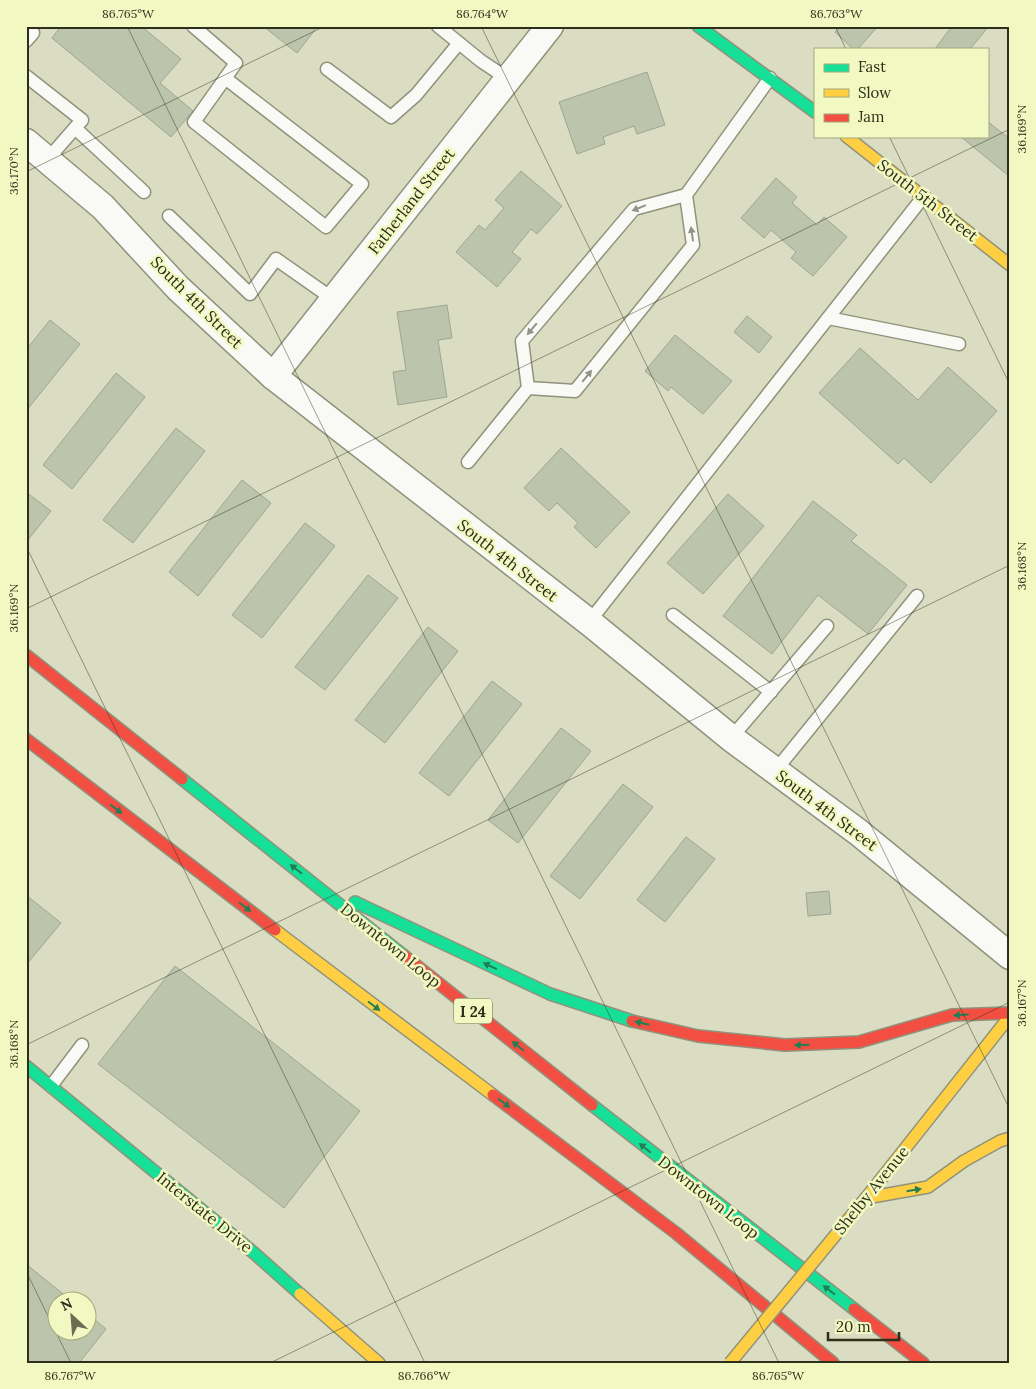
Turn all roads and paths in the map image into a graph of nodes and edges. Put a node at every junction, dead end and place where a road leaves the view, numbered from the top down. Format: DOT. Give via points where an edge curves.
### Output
graph roads {
  1 [pos="194,26"];
  2 [pos="438,26"];
  3 [pos="550,26"];
  4 [pos="698,26"];
  5 [pos="921,26"];
  6 [pos="1010,31"];
  7 [pos="459,43"];
  8 [pos="903,48"];
  9 [pos="988,58"];
  10 [pos="328,69"];
  11 [pos="26,76"];
  12 [pos="225,78"];
  13 [pos="770,78"];
  14 [pos="508,79"];
  15 [pos="988,96"];
  16 [pos="814,111"];
  17 [pos="1010,111"];
  18 [pos="76,128"];
  19 [pos="849,138"];
  20 [pos="26,142"];
  21 [pos="47,160"];
  22 [pos="144,192"];
  23 [pos="686,195"];
  24 [pos="924,196"];
  25 [pos="169,216"];
  26 [pos="1010,265"];
  27 [pos="333,299"];
  28 [pos="828,318"];
  29 [pos="958,344"];
  30 [pos="273,376"];
  31 [pos="528,388"];
  32 [pos="468,462"];
  33 [pos="917,596"];
  34 [pos="673,614"];
  35 [pos="589,622"];
  36 [pos="827,626"];
  37 [pos="26,655"];
  38 [pos="771,692"];
  39 [pos="26,738"];
  40 [pos="731,738"];
  41 [pos="26,751"];
  42 [pos="775,771"];
  43 [pos="77,779"];
  44 [pos="315,884"];
  45 [pos="1010,956"];
  46 [pos="1010,1014"];
  47 [pos="82,1045"];
  48 [pos="26,1066"];
  49 [pos="51,1086"];
  50 [pos="1010,1138"];
  51 [pos="866,1198"];
  52 [pos="379,1363"];
  53 [pos="730,1363"];
  54 [pos="833,1363"];
  55 [pos="923,1363"];
  1 -- 12 [label="lane" via="236,63"];
  2 -- 7 [label="lane"];
  3 -- 14 [label="street, Fatherland Street"];
  4 -- 13 [label="main road"];
  5 -- 8 [label="path"];
  6 -- 9 [label="path"];
  7 -- 10 [label="lane" via="416,95 391,117"];
  7 -- 14 [label="lane"];
  11 -- 18 [label="lane" via="82,120"];
  12 -- 12 [label="lane" via="194,122 326,227 362,184"];
  13 -- 16 [label="main road"];
  13 -- 23 [label="lane"];
  14 -- 27 [label="street, Fatherland Street"];
  15 -- 17 [label="path"];
  18 -- 21 [label="lane"];
  18 -- 22 [label="lane"];
  19 -- 24 [label="main road, South 5th Street"];
  20 -- 21 [label="street, South 4th Street"];
  21 -- 30 [label="street, South 4th Street" via="103,207 178,288"];
  23 -- 31 [label="lane, one-way" via="634,209 522,341"];
  31 -- 23 [label="lane, one-way" via="575,391 588,376 693,245"];
  24 -- 26 [label="main road, South 5th Street"];
  24 -- 28 [label="lane"];
  25 -- 27 [label="lane" via="250,294 276,259"];
  27 -- 30 [label="street, Fatherland Street"];
  28 -- 29 [label="lane"];
  28 -- 35 [label="lane"];
  30 -- 35 [label="street, South 4th Street"];
  31 -- 32 [label="lane"];
  33 -- 42 [label="lane"];
  34 -- 38 [label="lane"];
  35 -- 40 [label="street, South 4th Street"];
  36 -- 38 [label="lane"];
  44 -- 37 [label="main road, Downtown Loop / I 24, one-way"];
  38 -- 40 [label="lane"];
  39 -- 43 [label="main road"];
  40 -- 42 [label="street, South 4th Street"];
  41 -- 43 [label="main road"];
  42 -- 45 [label="street, South 4th Street" via="858,832"];
  43 -- 54 [label="main road, one-way" via="676,1233"];
  46 -- 44 [label="main road, one-way" via="952,1015 859,1042 785,1045 698,1036 626,1020 550,994"];
  55 -- 44 [label="main road, Downtown Loop / I 24, one-way" via="654,1155"];
  46 -- 51 [label="main road, Shelby Avenue"];
  47 -- 49 [label="lane"];
  48 -- 49 [label="main road, Interstate Drive"];
  49 -- 52 [label="main road, Interstate Drive" via="254,1253"];
  51 -- 50 [label="main road, one-way" via="928,1187 964,1161"];
  51 -- 53 [label="main road, Shelby Avenue, bridge"];
}
